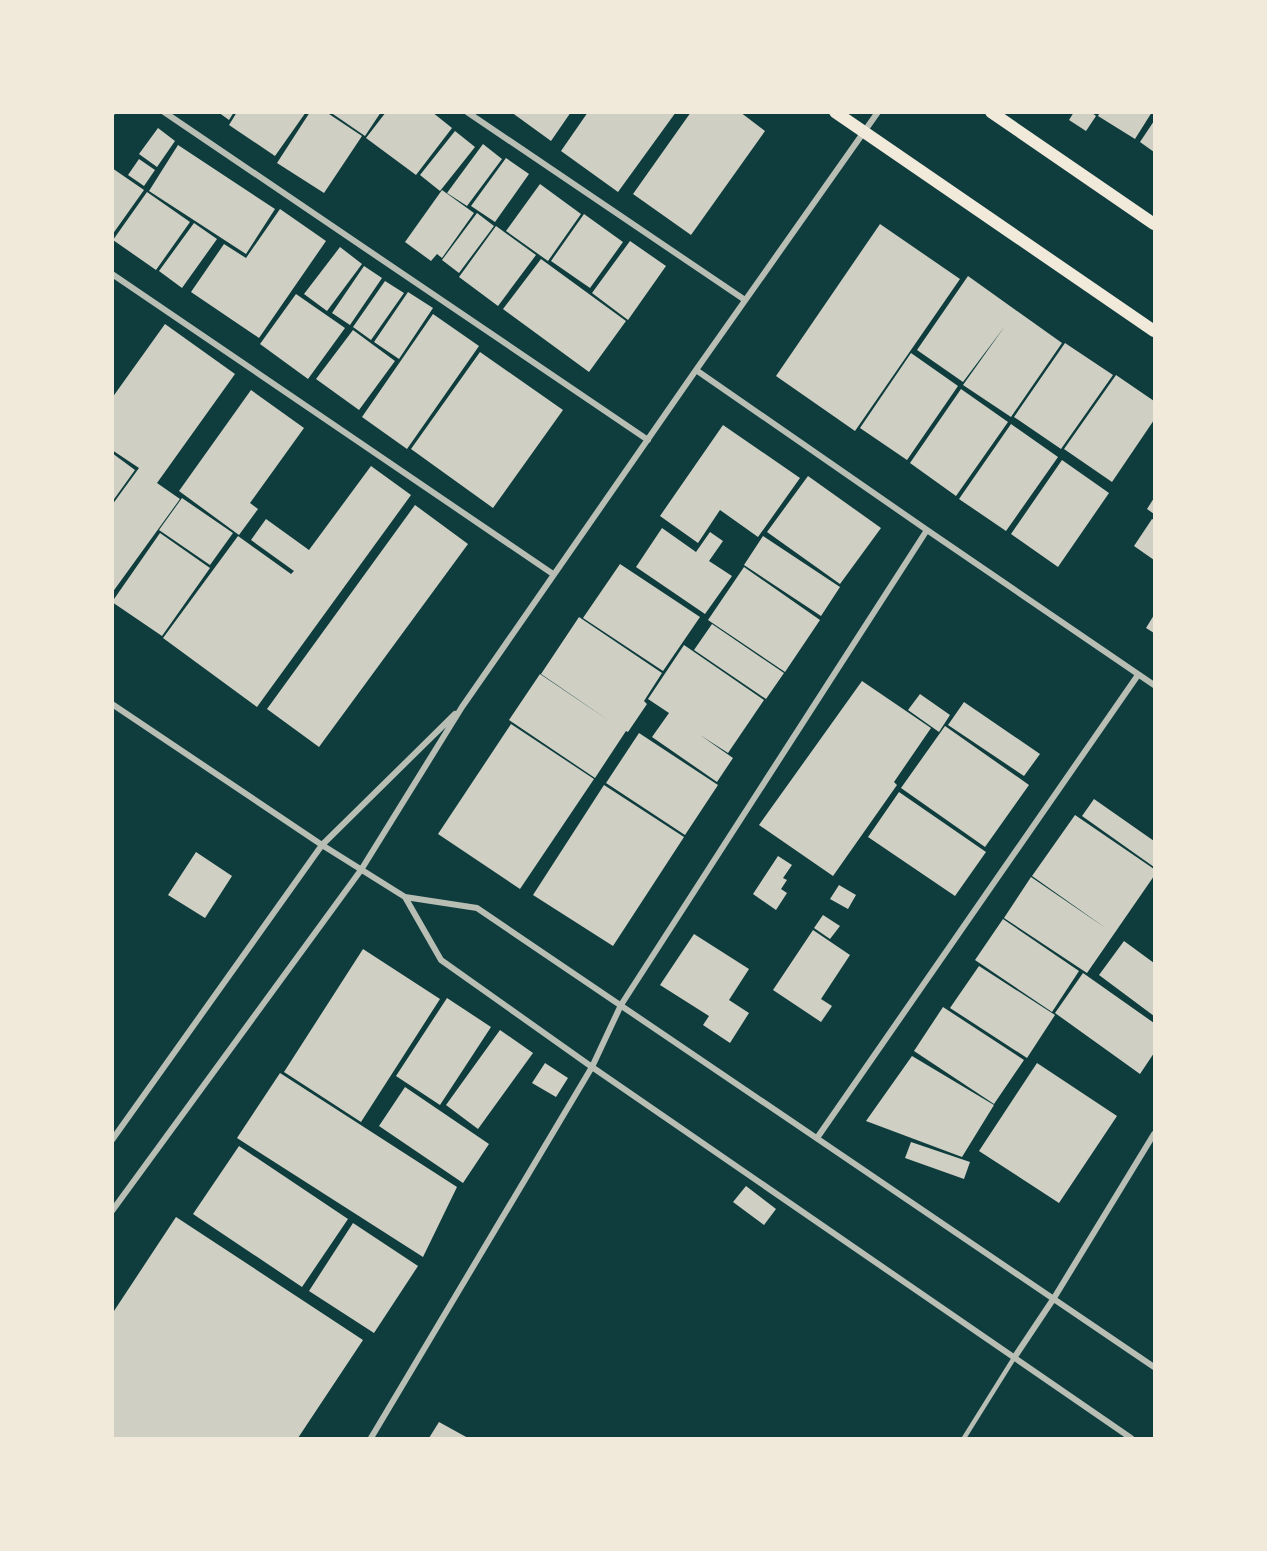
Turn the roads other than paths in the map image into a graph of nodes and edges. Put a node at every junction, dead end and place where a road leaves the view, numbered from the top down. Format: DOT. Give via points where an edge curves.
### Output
graph roads {
  1 [pos="164,112"];
  2 [pos="467,112"];
  3 [pos="835,112"];
  4 [pos="878,112"];
  5 [pos="991,112"];
  6 [pos="863,134"];
  7 [pos="1155,224"];
  8 [pos="112,274"];
  9 [pos="745,300"];
  10 [pos="1155,331"];
  11 [pos="696,370"];
  12 [pos="648,440"];
  13 [pos="927,530"];
  14 [pos="553,574"];
  15 [pos="1138,675"];
  16 [pos="1155,685"];
  17 [pos="112,704"];
  18 [pos="462,707"];
  19 [pos="322,845"];
  20 [pos="361,870"];
  21 [pos="405,897"];
  22 [pos="621,1005"];
  23 [pos="592,1067"];
  24 [pos="1155,1134"];
  25 [pos="113,1137"];
  26 [pos="817,1138"];
  27 [pos="112,1211"];
  28 [pos="1054,1298"];
  29 [pos="1014,1358"];
  30 [pos="1155,1367"];
  31 [pos="371,1438"];
  32 [pos="964,1438"];
  33 [pos="1131,1438"];
  1 -- 12 [label="street"];
  2 -- 9 [label="street"];
  3 -- 6 [label="main road"];
  4 -- 6 [label="street"];
  5 -- 7 [label="main road"];
  6 -- 9 [label="street"];
  6 -- 10 [label="main road"];
  8 -- 14 [label="street"];
  9 -- 11 [label="street"];
  11 -- 12 [label="street"];
  11 -- 13 [label="street"];
  12 -- 14 [label="street"];
  13 -- 15 [label="street"];
  13 -- 22 [label="street"];
  14 -- 18 [label="street"];
  15 -- 16 [label="street"];
  15 -- 26 [label="street"];
  17 -- 19 [label="street"];
  18 -- 19 [label="street"];
  18 -- 20 [label="street"];
  19 -- 20 [label="street"];
  19 -- 25 [label="street"];
  20 -- 21 [label="street"];
  20 -- 27 [label="street"];
  21 -- 22 [label="street" via="477,908"];
  21 -- 23 [label="street" via="441,960"];
  22 -- 23 [label="street"];
  22 -- 26 [label="street"];
  23 -- 29 [label="street"];
  23 -- 31 [label="street"];
  24 -- 28 [label="street"];
  26 -- 28 [label="street"];
  28 -- 29 [label="street"];
  28 -- 30 [label="street"];
  29 -- 32 [label="lane"];
  29 -- 33 [label="street"];
}
